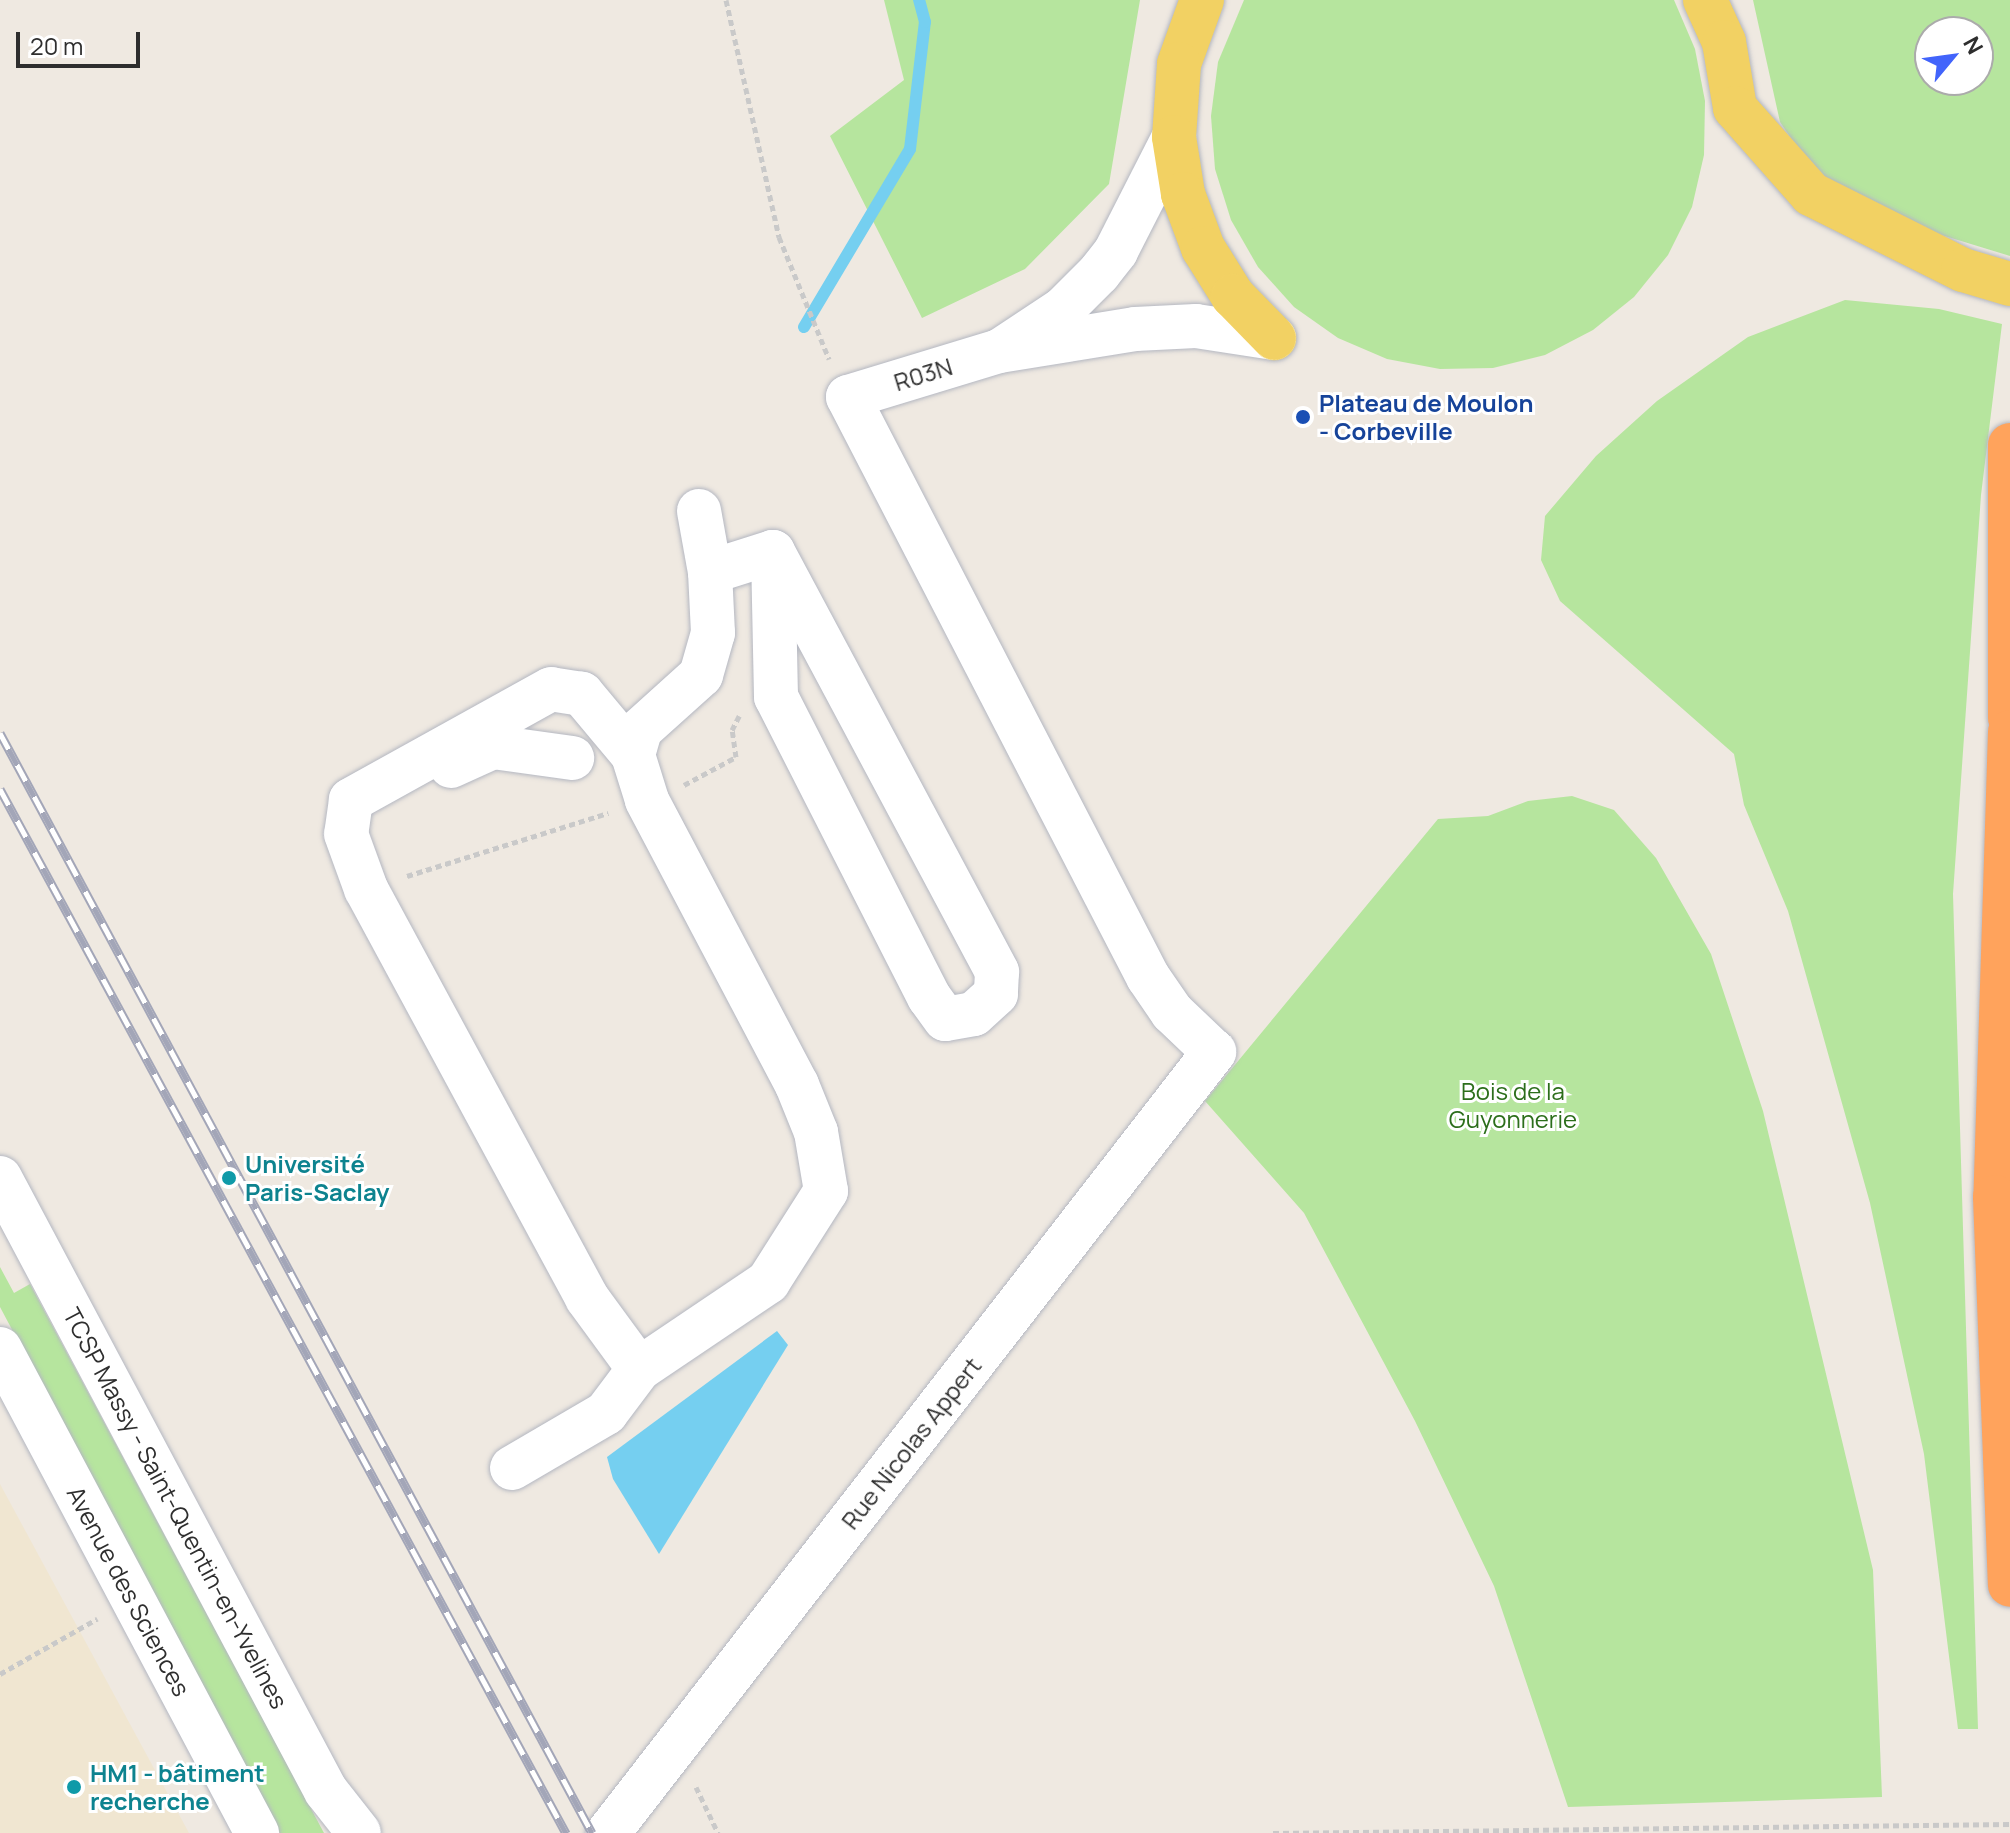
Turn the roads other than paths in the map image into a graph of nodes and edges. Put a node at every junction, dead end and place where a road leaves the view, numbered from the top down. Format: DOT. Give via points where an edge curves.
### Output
graph roads {
  1 [pos="1202,0"];
  2 [pos="1705,0"];
  3 [pos="1174,137"];
  4 [pos="2010,284"];
  5 [pos="1274,338"];
  6 [pos="999,351"];
  7 [pos="2010,445"];
  8 [pos="699,511"];
  9 [pos="773,552"];
  10 [pos="710,572"];
  11 [pos="2010,718"];
  12 [pos="2010,732"];
  13 [pos="633,755"];
  14 [pos="572,758"];
  15 [pos="414,762"];
  16 [pos="1214,1052"];
  17 [pos="0,1178"];
  18 [pos="0,1349"];
  19 [pos="639,1369"];
  20 [pos="0,1410"];
  21 [pos="512,1468"];
  22 [pos="2010,1585"];
  23 [pos="141,1668"];
  24 [pos="257,1833"];
  25 [pos="359,1833"];
  26 [pos="608,1833"];
  1 -- 3 [label="main road" via="1179,64"];
  2 -- 4 [label="main road" via="1724,42 1735,108 1811,194 1963,270"];
  3 -- 5 [label="main road" via="1183,194 1203,248 1233,296"];
  3 -- 6 [label="street" via="1116,251 1099,273 1063,309"];
  5 -- 6 [label="street" via="1157,326"];
  6 -- 16 [label="street, R03N" via="848,397 1148,977 1172,1012"];
  7 -- 11 [label="highway"];
  8 -- 10 [label="street"];
  9 -- 9 [label="street" via="997,972 996,994 974,1014 945,1019 929,997 776,697"];
  9 -- 10 [label="street"];
  10 -- 13 [label="street" via="713,633 701,675 640,730"];
  12 -- 22 [label="highway" via="1995,1197"];
  13 -- 15 [label="street" via="582,694 551,689"];
  13 -- 19 [label="street" via="647,800 797,1085 816,1132 826,1191 768,1282"];
  14 -- 15 [label="street" via="493,747 445,768"];
  15 -- 19 [label="street" via="351,800 346,834 366,889 587,1298"];
  16 -- 26 [label="street, Rue Nicolas Appert"];
  17 -- 25 [label="street, TCSP Massy - Saint-Quentin-en-Yvelines" via="326,1791"];
  18 -- 24 [label="street, Avenue des Sciences"];
  19 -- 21 [label="street" via="606,1413"];
  20 -- 23 [label="street"];
}
